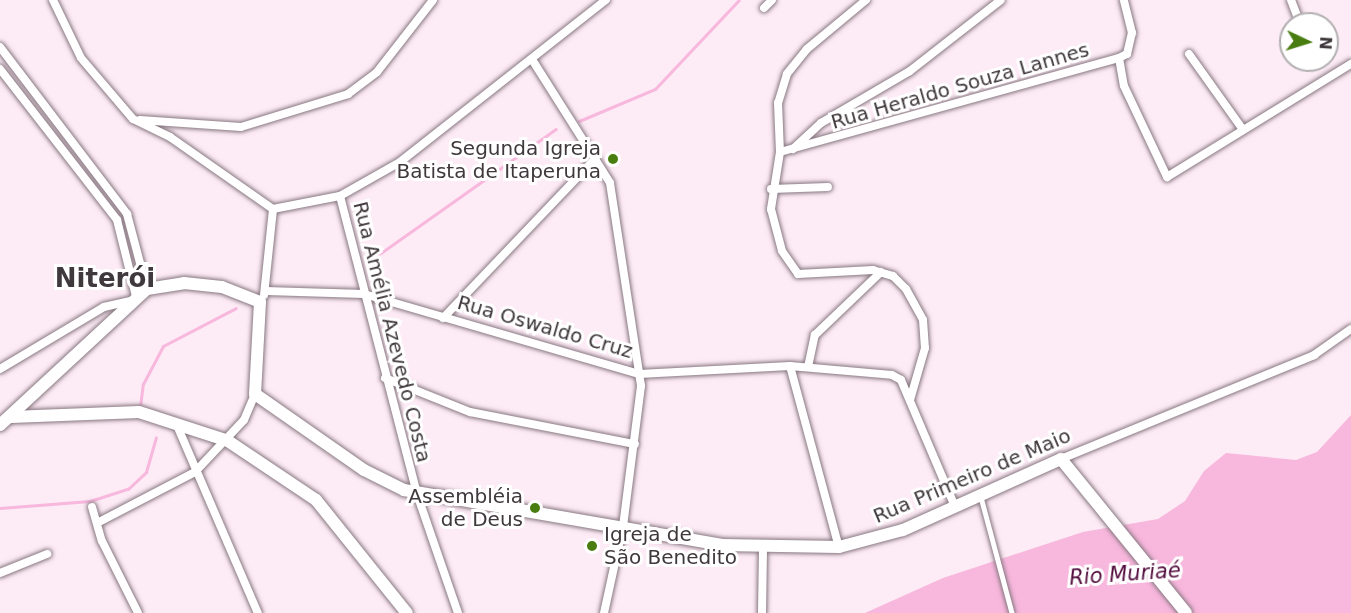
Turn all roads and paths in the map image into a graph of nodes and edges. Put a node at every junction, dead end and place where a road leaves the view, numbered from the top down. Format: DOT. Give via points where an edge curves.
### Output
graph roads {
  1 [pos="52,0"];
  2 [pos="433,0"];
  3 [pos="606,0"];
  4 [pos="772,0"];
  5 [pos="866,0"];
  6 [pos="1001,0"];
  7 [pos="1124,0"];
  8 [pos="764,8"];
  9 [pos="0,47"];
  10 [pos="1189,54"];
  11 [pos="1119,58"];
  12 [pos="533,61"];
  13 [pos="1351,64"];
  14 [pos="0,69"];
  15 [pos="40,100"];
  16 [pos="30,108"];
  17 [pos="133,119"];
  18 [pos="1241,127"];
  19 [pos="793,149"];
  20 [pos="780,152"];
  21 [pos="596,158"];
  22 [pos="828,188"];
  23 [pos="771,189"];
  24 [pos="340,196"];
  25 [pos="273,209"];
  26 [pos="881,273"];
  27 [pos="147,289"];
  28 [pos="364,294"];
  29 [pos="263,296"];
  30 [pos="133,299"];
  31 [pos="443,318"];
  32 [pos="1351,329"];
  33 [pos="790,366"];
  34 [pos="808,367"];
  35 [pos="0,369"];
  36 [pos="639,374"];
  37 [pos="385,378"];
  38 [pos="255,394"];
  39 [pos="910,400"];
  40 [pos="11,417"];
  41 [pos="175,420"];
  42 [pos="0,425"];
  43 [pos="228,441"];
  44 [pos="635,444"];
  45 [pos="1061,459"];
  46 [pos="195,472"];
  47 [pos="417,494"];
  48 [pos="981,495"];
  49 [pos="954,504"];
  50 [pos="92,507"];
  51 [pos="99,522"];
  52 [pos="623,526"];
  53 [pos="763,547"];
  54 [pos="839,547"];
  55 [pos="47,554"];
  56 [pos="0,573"];
  57 [pos="138,613"];
  58 [pos="258,613"];
  59 [pos="407,613"];
  60 [pos="458,613"];
  61 [pos="604,613"];
  62 [pos="762,613"];
  63 [pos="1012,613"];
  64 [pos="1186,613"];
  1 -- 17 [label="street" via="81,58"];
  2 -- 17 [label="street" via="377,72 348,94 240,127"];
  3 -- 12 [label="street"];
  4 -- 8 [label="street"];
  5 -- 20 [label="street" via="807,49 787,74 778,103"];
  6 -- 19 [label="street" via="918,65 821,123"];
  7 -- 11 [label="street, Rua Heraldo Souza Lannes" via="1132,33 1127,54"];
  9 -- 15 [label="street"];
  10 -- 18 [label="street"];
  11 -- 18 [label="street" via="1124,86 1167,177"];
  11 -- 19 [label="street, Rua Heraldo Souza Lannes"];
  12 -- 21 [label="street"];
  12 -- 24 [label="street" via="400,162"];
  13 -- 18 [label="street"];
  14 -- 16 [label="street"];
  15 -- 16 [label="street"];
  15 -- 27 [label="street" via="127,214"];
  16 -- 30 [label="street" via="117,220"];
  17 -- 25 [label="street" via="170,137"];
  19 -- 20 [label="street, Rua Heraldo Souza Lannes"];
  20 -- 23 [label="street"];
  21 -- 31 [label="street"];
  21 -- 36 [label="street" via="616,205"];
  22 -- 23 [label="street"];
  23 -- 26 [label="street" via="778,241 798,274"];
  24 -- 25 [label="street"];
  24 -- 28 [label="street, Rua Amélia Azevedo Costa"];
  25 -- 29 [label="street"];
  26 -- 34 [label="street" via="814,335"];
  26 -- 39 [label="street" via="906,289 923,320 925,348"];
  27 -- 29 [label="main road, Rua Oswaldo Cruz" via="184,283"];
  27 -- 30 [label="main road, Rua Oswaldo Cruz"];
  28 -- 29 [label="street, Rua Oswaldo Cruz"];
  28 -- 31 [label="street, Rua Oswaldo Cruz"];
  28 -- 37 [label="street, Rua Amélia Azevedo Costa"];
  29 -- 38 [label="main road"];
  30 -- 35 [label="street, Rua Oswaldo Cruz" via="104,307"];
  30 -- 40 [label="main road"];
  31 -- 36 [label="street, Rua Oswaldo Cruz"];
  32 -- 45 [label="street, Rua Primeiro de Maio" via="1314,355"];
  33 -- 34 [label="street, Rua Oswaldo Cruz"];
  33 -- 36 [label="street, Rua Oswaldo Cruz"];
  33 -- 54 [label="street"];
  34 -- 39 [label="street, Rua Oswaldo Cruz" via="892,375"];
  36 -- 44 [label="street" via="642,402"];
  37 -- 44 [label="street" via="470,412"];
  37 -- 47 [label="street, Rua Amélia Azevedo Costa"];
  38 -- 43 [label="street"];
  38 -- 47 [label="main road, Rua Primeiro de Maio" via="364,470"];
  39 -- 49 [label="street, Rua Oswaldo Cruz"];
  40 -- 41 [label="main road" via="90,410"];
  40 -- 42 [label="main road"];
  41 -- 43 [label="main road"];
  41 -- 46 [label="street"];
  43 -- 46 [label="street"];
  43 -- 59 [label="main road" via="316,500"];
  44 -- 52 [label="street"];
  45 -- 48 [label="main road, Rua Primeiro de Maio"];
  45 -- 64 [label="main road"];
  46 -- 51 [label="street"];
  46 -- 58 [label="street"];
  47 -- 52 [label="main road, Rua Primeiro de Maio"];
  47 -- 60 [label="street, Rua Amélia Azevedo Costa"];
  48 -- 49 [label="main road, Rua Primeiro de Maio"];
  48 -- 63 [label="lane"];
  49 -- 54 [label="main road, Rua Primeiro de Maio" via="903,530"];
  50 -- 51 [label="street"];
  51 -- 57 [label="street" via="102,541"];
  52 -- 53 [label="main road, Rua Primeiro de Maio"];
  52 -- 61 [label="street"];
  53 -- 54 [label="main road, Rua Primeiro de Maio"];
  53 -- 62 [label="street"];
  55 -- 56 [label="street"];
}
